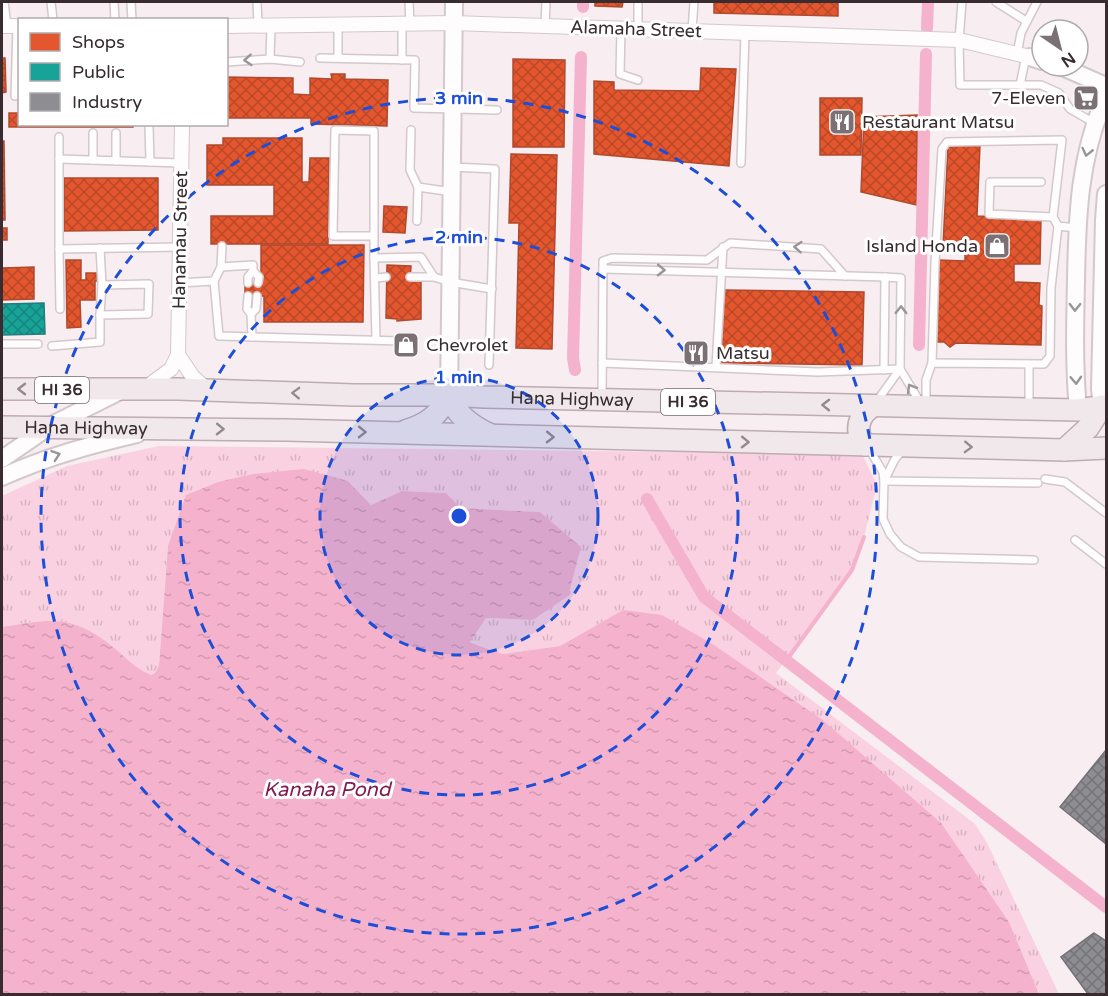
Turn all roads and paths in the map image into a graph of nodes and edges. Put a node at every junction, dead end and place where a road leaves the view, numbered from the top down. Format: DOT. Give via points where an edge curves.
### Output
graph roads {
  1 [pos="4,2"];
  2 [pos="51,2"];
  3 [pos="114,2"];
  4 [pos="131,2"];
  5 [pos="257,2"];
  6 [pos="409,2"];
  7 [pos="454,2"];
  8 [pos="546,2"];
  9 [pos="638,2"];
  10 [pos="694,2"];
  11 [pos="962,2"];
  12 [pos="996,2"];
  13 [pos="1037,2"];
  14 [pos="53,18"];
  15 [pos="115,18"];
  16 [pos="132,18"];
  17 [pos="1026,21"];
  18 [pos="406,24"];
  19 [pos="454,24"];
  20 [pos="338,25"];
  21 [pos="11,26"];
  22 [pos="228,26"];
  23 [pos="264,26"];
  24 [pos="545,26"];
  25 [pos="621,29"];
  26 [pos="638,30"];
  27 [pos="692,31"];
  28 [pos="745,33"];
  29 [pos="959,40"];
  30 [pos="320,57"];
  31 [pos="1029,57"];
  32 [pos="338,58"];
  33 [pos="270,59"];
  34 [pos="402,60"];
  35 [pos="228,62"];
  36 [pos="300,62"];
  37 [pos="1088,78"];
  38 [pos="638,80"];
  39 [pos="1020,85"];
  40 [pos="1107,86"];
  41 [pos="18,95"];
  42 [pos="1107,96"];
  43 [pos="453,109"];
  44 [pos="497,110"];
  45 [pos="1096,123"];
  46 [pos="182,126"];
  47 [pos="148,127"];
  48 [pos="411,130"];
  49 [pos="93,133"];
  50 [pos="116,133"];
  51 [pos="59,137"];
  52 [pos="59,159"];
  53 [pos="93,160"];
  54 [pos="116,161"];
  55 [pos="150,162"];
  56 [pos="181,163"];
  57 [pos="741,163"];
  58 [pos="452,167"];
  59 [pos="1041,182"];
  60 [pos="418,187"];
  61 [pos="452,192"];
  62 [pos="1107,194"];
  63 [pos="1106,213"];
  64 [pos="1053,217"];
  65 [pos="417,221"];
  66 [pos="1058,226"];
  67 [pos="1077,228"];
  68 [pos="374,236"];
  69 [pos="222,246"];
  70 [pos="180,247"];
  71 [pos="723,247"];
  72 [pos="100,248"];
  73 [pos="59,249"];
  74 [pos="374,258"];
  75 [pos="1103,262"];
  76 [pos="1076,263"];
  77 [pos="221,267"];
  78 [pos="603,269"];
  79 [pos="253,271"];
  80 [pos="722,271"];
  81 [pos="845,276"];
  82 [pos="386,277"];
  83 [pos="434,277"];
  84 [pos="885,277"];
  85 [pos="375,278"];
  86 [pos="410,278"];
  87 [pos="214,281"];
  88 [pos="450,282"];
  89 [pos="1104,282"];
  90 [pos="179,283"];
  91 [pos="248,283"];
  92 [pos="258,283"];
  93 [pos="102,285"];
  94 [pos="492,289"];
  95 [pos="248,296"];
  96 [pos="257,296"];
  97 [pos="60,309"];
  98 [pos="251,314"];
  99 [pos="100,315"];
  100 [pos="252,337"];
  101 [pos="376,340"];
  102 [pos="401,340"];
  103 [pos="2,344"];
  104 [pos="38,344"];
  105 [pos="52,346"];
  106 [pos="178,355"];
  107 [pos="602,363"];
  108 [pos="932,363"];
  109 [pos="1029,364"];
  110 [pos="489,365"];
  111 [pos="717,367"];
  112 [pos="900,369"];
  113 [pos="884,370"];
  114 [pos="2,389"];
  115 [pos="133,390"];
  116 [pos="208,390"];
  117 [pos="449,394"];
  118 [pos="602,400"];
  119 [pos="873,406"];
  120 [pos="925,407"];
  121 [pos="1029,410"];
  122 [pos="1097,411"];
  123 [pos="50,426"];
  124 [pos="2,427"];
  125 [pos="161,428"];
  126 [pos="395,433"];
  127 [pos="491,436"];
  128 [pos="1107,442"];
  129 [pos="865,445"];
  130 [pos="910,446"];
  131 [pos="1107,448"];
  132 [pos="1064,450"];
  133 [pos="2,459"];
  134 [pos="2,477"];
  135 [pos="1045,479"];
  136 [pos="885,481"];
  137 [pos="1038,483"];
  138 [pos="1107,513"];
  139 [pos="1075,540"];
  140 [pos="1034,560"];
  141 [pos="1107,564"];
  1 -- 21 [label="lane"];
  2 -- 14 [label="lane"];
  3 -- 15 [label="lane"];
  4 -- 16 [label="lane"];
  5 -- 23 [label="lane"];
  6 -- 18 [label="lane"];
  7 -- 19 [label="street"];
  8 -- 24 [label="lane"];
  9 -- 26 [label="lane"];
  10 -- 27 [label="lane"];
  11 -- 29 [label="lane"];
  12 -- 17 [label="lane"];
  13 -- 17 [label="lane"];
  17 -- 31 [label="lane" via="1021,33"];
  18 -- 19 [label="street, Alamaha Street"];
  18 -- 20 [label="street, Alamaha Street"];
  18 -- 34 [label="lane"];
  19 -- 24 [label="street, Alamaha Street"];
  19 -- 43 [label="street"];
  20 -- 23 [label="street, Alamaha Street"];
  20 -- 32 [label="lane"];
  21 -- 41 [label="lane" via="15,96"];
  22 -- 23 [label="street, Alamaha Street"];
  23 -- 33 [label="lane"];
  24 -- 25 [label="street, Alamaha Street"];
  25 -- 26 [label="street, Alamaha Street"];
  25 -- 38 [label="lane" via="620,74"];
  26 -- 27 [label="street, Alamaha Street"];
  27 -- 28 [label="street, Alamaha Street"];
  28 -- 29 [label="street, Alamaha Street"];
  28 -- 57 [label="lane"];
  29 -- 31 [label="street, Alamaha Street"];
  29 -- 39 [label="lane" via="960,84"];
  30 -- 32 [label="lane"];
  31 -- 39 [label="lane"];
  32 -- 34 [label="lane"];
  33 -- 35 [label="lane, one-way"];
  33 -- 36 [label="lane"];
  34 -- 43 [label="lane" via="415,60 414,108"];
  37 -- 40 [label="street"];
  39 -- 45 [label="lane" via="1041,85 1059,93 1070,109"];
  42 -- 45 [label="street"];
  43 -- 44 [label="lane"];
  43 -- 58 [label="street"];
  45 -- 67 [label="street, one-way" via="1081,182"];
  46 -- 56 [label="street, Hanamau Street"];
  47 -- 55 [label="lane"];
  48 -- 60 [label="lane" via="410,170"];
  49 -- 53 [label="lane"];
  50 -- 54 [label="lane"];
  51 -- 52 [label="lane"];
  52 -- 53 [label="lane"];
  52 -- 73 [label="lane"];
  53 -- 54 [label="lane"];
  54 -- 55 [label="lane"];
  55 -- 56 [label="lane"];
  56 -- 70 [label="street, Hanamau Street"];
  58 -- 61 [label="street"];
  58 -- 94 [label="lane" via="495,169"];
  59 -- 64 [label="lane" via="990,182 989,214"];
  60 -- 61 [label="lane"];
  60 -- 65 [label="lane"];
  61 -- 88 [label="street"];
  62 -- 63 [label="street"];
  63 -- 75 [label="street"];
  64 -- 66 [label="lane"];
  64 -- 108 [label="lane" via="1062,140 947,142 942,149"];
  66 -- 67 [label="lane"];
  66 -- 109 [label="lane" via="1051,288 1050,356 1044,364"];
  67 -- 76 [label="street"];
  68 -- 68 [label="lane" via="374,131 335,130 333,236"];
  68 -- 74 [label="lane"];
  69 -- 77 [label="lane"];
  70 -- 72 [label="lane"];
  70 -- 90 [label="street, Hanamau Street"];
  71 -- 78 [label="lane" via="707,260 612,258 603,261"];
  71 -- 80 [label="lane"];
  81 -- 71 [label="lane, one-way" via="820,249 730,243"];
  72 -- 73 [label="lane"];
  72 -- 93 [label="lane"];
  73 -- 97 [label="lane"];
  74 -- 83 [label="lane" via="421,257"];
  74 -- 85 [label="lane"];
  75 -- 76 [label="street" via="1091,276 1080,272"];
  75 -- 89 [label="street"];
  76 -- 122 [label="street, one-way" via="1074,350"];
  77 -- 79 [label="lane" via="253,265"];
  77 -- 87 [label="lane"];
  78 -- 80 [label="lane, one-way"];
  78 -- 107 [label="lane"];
  79 -- 91 [label="lane"];
  79 -- 92 [label="lane" via="259,277"];
  80 -- 81 [label="lane"];
  80 -- 111 [label="lane"];
  81 -- 84 [label="lane"];
  82 -- 85 [label="lane"];
  83 -- 86 [label="lane"];
  83 -- 88 [label="lane"];
  112 -- 84 [label="lane, one-way" via="901,278"];
  84 -- 113 [label="lane"];
  85 -- 101 [label="lane"];
  87 -- 90 [label="lane"];
  87 -- 100 [label="lane" via="219,336"];
  88 -- 94 [label="lane"];
  88 -- 117 [label="street"];
  89 -- 122 [label="street"];
  90 -- 106 [label="street, Hanamau Street"];
  93 -- 99 [label="lane"];
  93 -- 99 [label="lane" via="149,284 148,314"];
  94 -- 110 [label="lane"];
  95 -- 98 [label="lane" via="247,309"];
  96 -- 98 [label="lane" via="256,309"];
  98 -- 100 [label="lane"];
  99 -- 105 [label="lane" via="100,342"];
  100 -- 101 [label="lane"];
  101 -- 102 [label="lane"];
  103 -- 104 [label="lane"];
  106 -- 115 [label="street" via="171,369"];
  106 -- 116 [label="street"];
  107 -- 111 [label="lane"];
  107 -- 118 [label="lane"];
  108 -- 109 [label="lane"];
  108 -- 120 [label="lane" via="926,380"];
  109 -- 121 [label="lane"];
  111 -- 113 [label="lane" via="818,372"];
  112 -- 113 [label="lane"];
  112 -- 119 [label="lane"];
  120 -- 112 [label="lane, one-way"];
  115 -- 114 [label="main road, Hana Highway / HI 36, one-way"];
  115 -- 116 [label="main road, Hana Highway / HI 36"];
  115 -- 123 [label="street"];
  117 -- 116 [label="main road, Hana Highway / HI 36, one-way"];
  117 -- 118 [label="main road, Hana Highway / HI 36"];
  117 -- 126 [label="main road, HI 36" via="432,418"];
  117 -- 127 [label="main road" via="468,422"];
  119 -- 118 [label="main road, Hana Highway / HI 36, one-way"];
  119 -- 120 [label="main road, Hana Highway / HI 36"];
  119 -- 129 [label="main road" via="859,422"];
  120 -- 121 [label="main road, Hana Highway / HI 36"];
  121 -- 122 [label="main road, Hana Highway / HI 36"];
  122 -- 128 [label="main road" via="1095,436"];
  122 -- 132 [label="main road"];
  123 -- 124 [label="main road, Hana Highway / HI 36"];
  123 -- 125 [label="main road, Hana Highway / HI 36"];
  123 -- 133 [label="street"];
  125 -- 126 [label="main road, Hana Highway / HI 36, one-way"];
  134 -- 125 [label="street, one-way" via="74,449"];
  126 -- 127 [label="main road, Hana Highway / HI 36"];
  127 -- 129 [label="main road, Hana Highway / HI 36, one-way"];
  129 -- 130 [label="main road, Hana Highway / HI 36"];
  129 -- 136 [label="lane" via="878,462"];
  130 -- 132 [label="main road, Hana Highway / HI 36, one-way"];
  130 -- 136 [label="lane" via="895,459"];
  131 -- 132 [label="main road, Hana Highway / HI 36"];
  135 -- 138 [label="lane" via="1065,482"];
  136 -- 137 [label="lane"];
  136 -- 140 [label="lane" via="883,519 902,547 919,557"];
  139 -- 141 [label="lane"];
}
